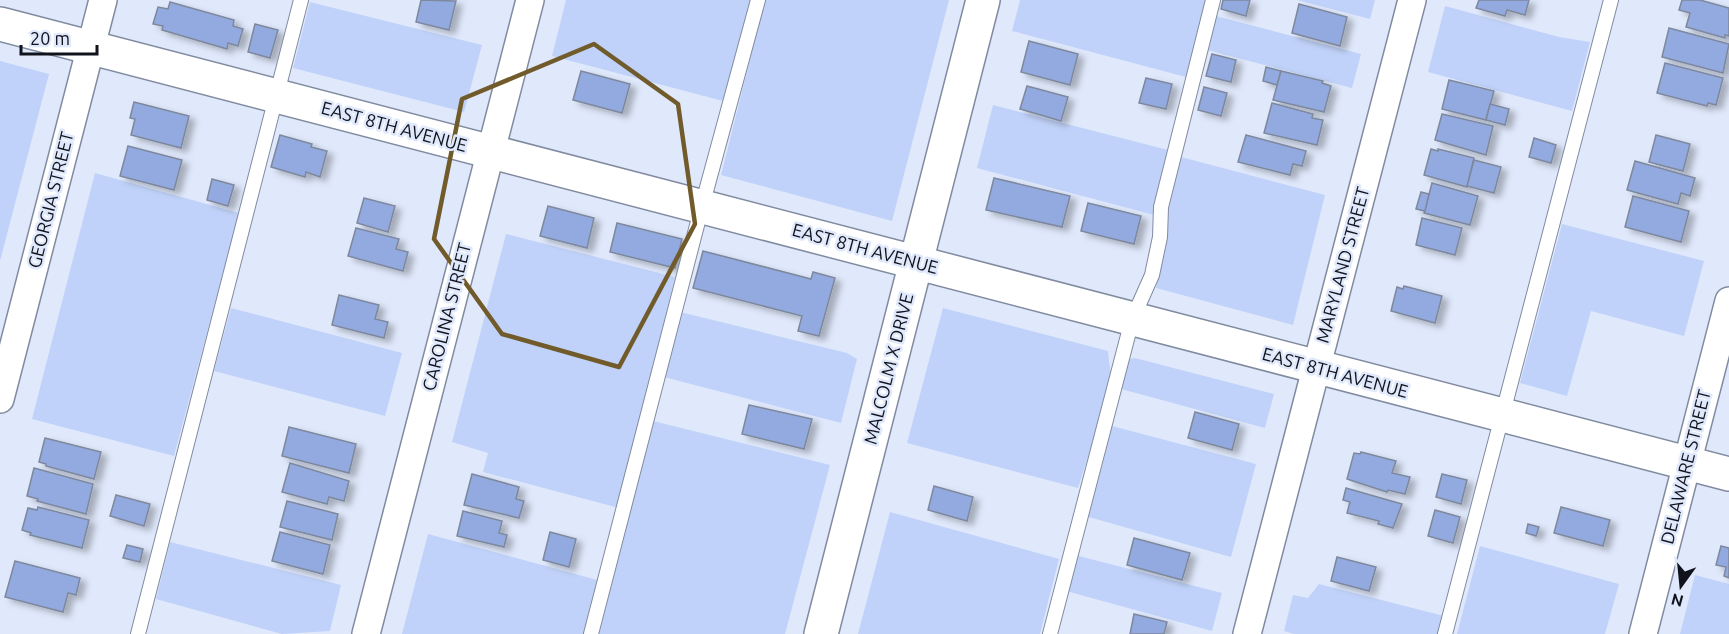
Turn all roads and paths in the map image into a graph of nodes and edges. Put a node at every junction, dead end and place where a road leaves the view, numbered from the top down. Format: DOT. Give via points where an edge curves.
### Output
graph roads {
  1 [pos="103,0"];
  2 [pos="301,0"];
  3 [pos="530,0"];
  4 [pos="758,0"];
  5 [pos="984,0"];
  6 [pos="1213,0"];
  7 [pos="1412,0"];
  8 [pos="1611,0"];
  9 [pos="0,24"];
  10 [pos="90,48"];
  11 [pos="276,96"];
  12 [pos="489,151"];
  13 [pos="702,206"];
  14 [pos="916,263"];
  15 [pos="1729,301"];
  16 [pos="1132,320"];
  17 [pos="1316,368"];
  18 [pos="0,399"];
  19 [pos="1502,416"];
  20 [pos="1687,464"];
  21 [pos="1729,474"];
  22 [pos="138,634"];
  23 [pos="366,634"];
  24 [pos="591,634"];
  25 [pos="820,634"];
  26 [pos="1050,634"];
  27 [pos="1247,634"];
  28 [pos="1445,634"];
  29 [pos="1643,634"];
  1 -- 10 [label="street, GEORGIA STREET"];
  2 -- 11 [label="lane"];
  3 -- 12 [label="street, CAROLINA STREET"];
  4 -- 13 [label="lane"];
  5 -- 14 [label="street, MALCOLM X DRIVE"];
  6 -- 16 [label="lane" via="1161,207 1152,275"];
  7 -- 17 [label="street, MARYLAND STREET"];
  8 -- 19 [label="lane"];
  9 -- 10 [label="street, EAST 8TH AVENUE"];
  10 -- 11 [label="street, EAST 8TH AVENUE"];
  10 -- 18 [label="street, GEORGIA STREET"];
  11 -- 12 [label="street, EAST 8TH AVENUE"];
  11 -- 22 [label="lane"];
  12 -- 13 [label="street, EAST 8TH AVENUE"];
  12 -- 23 [label="street, CAROLINA STREET"];
  13 -- 14 [label="street, EAST 8TH AVENUE"];
  13 -- 24 [label="lane"];
  14 -- 16 [label="street, EAST 8TH AVENUE"];
  14 -- 25 [label="street, MALCOLM X DRIVE"];
  15 -- 20 [label="street, DELAWARE STREET"];
  16 -- 17 [label="street, EAST 8TH AVENUE"];
  16 -- 26 [label="lane"];
  17 -- 19 [label="street, EAST 8TH AVENUE"];
  17 -- 27 [label="street, MARYLAND STREET"];
  19 -- 20 [label="street, EAST 8TH AVENUE"];
  19 -- 28 [label="lane"];
  20 -- 21 [label="street, EAST 8TH AVENUE"];
  20 -- 29 [label="street, DELAWARE STREET"];
}
